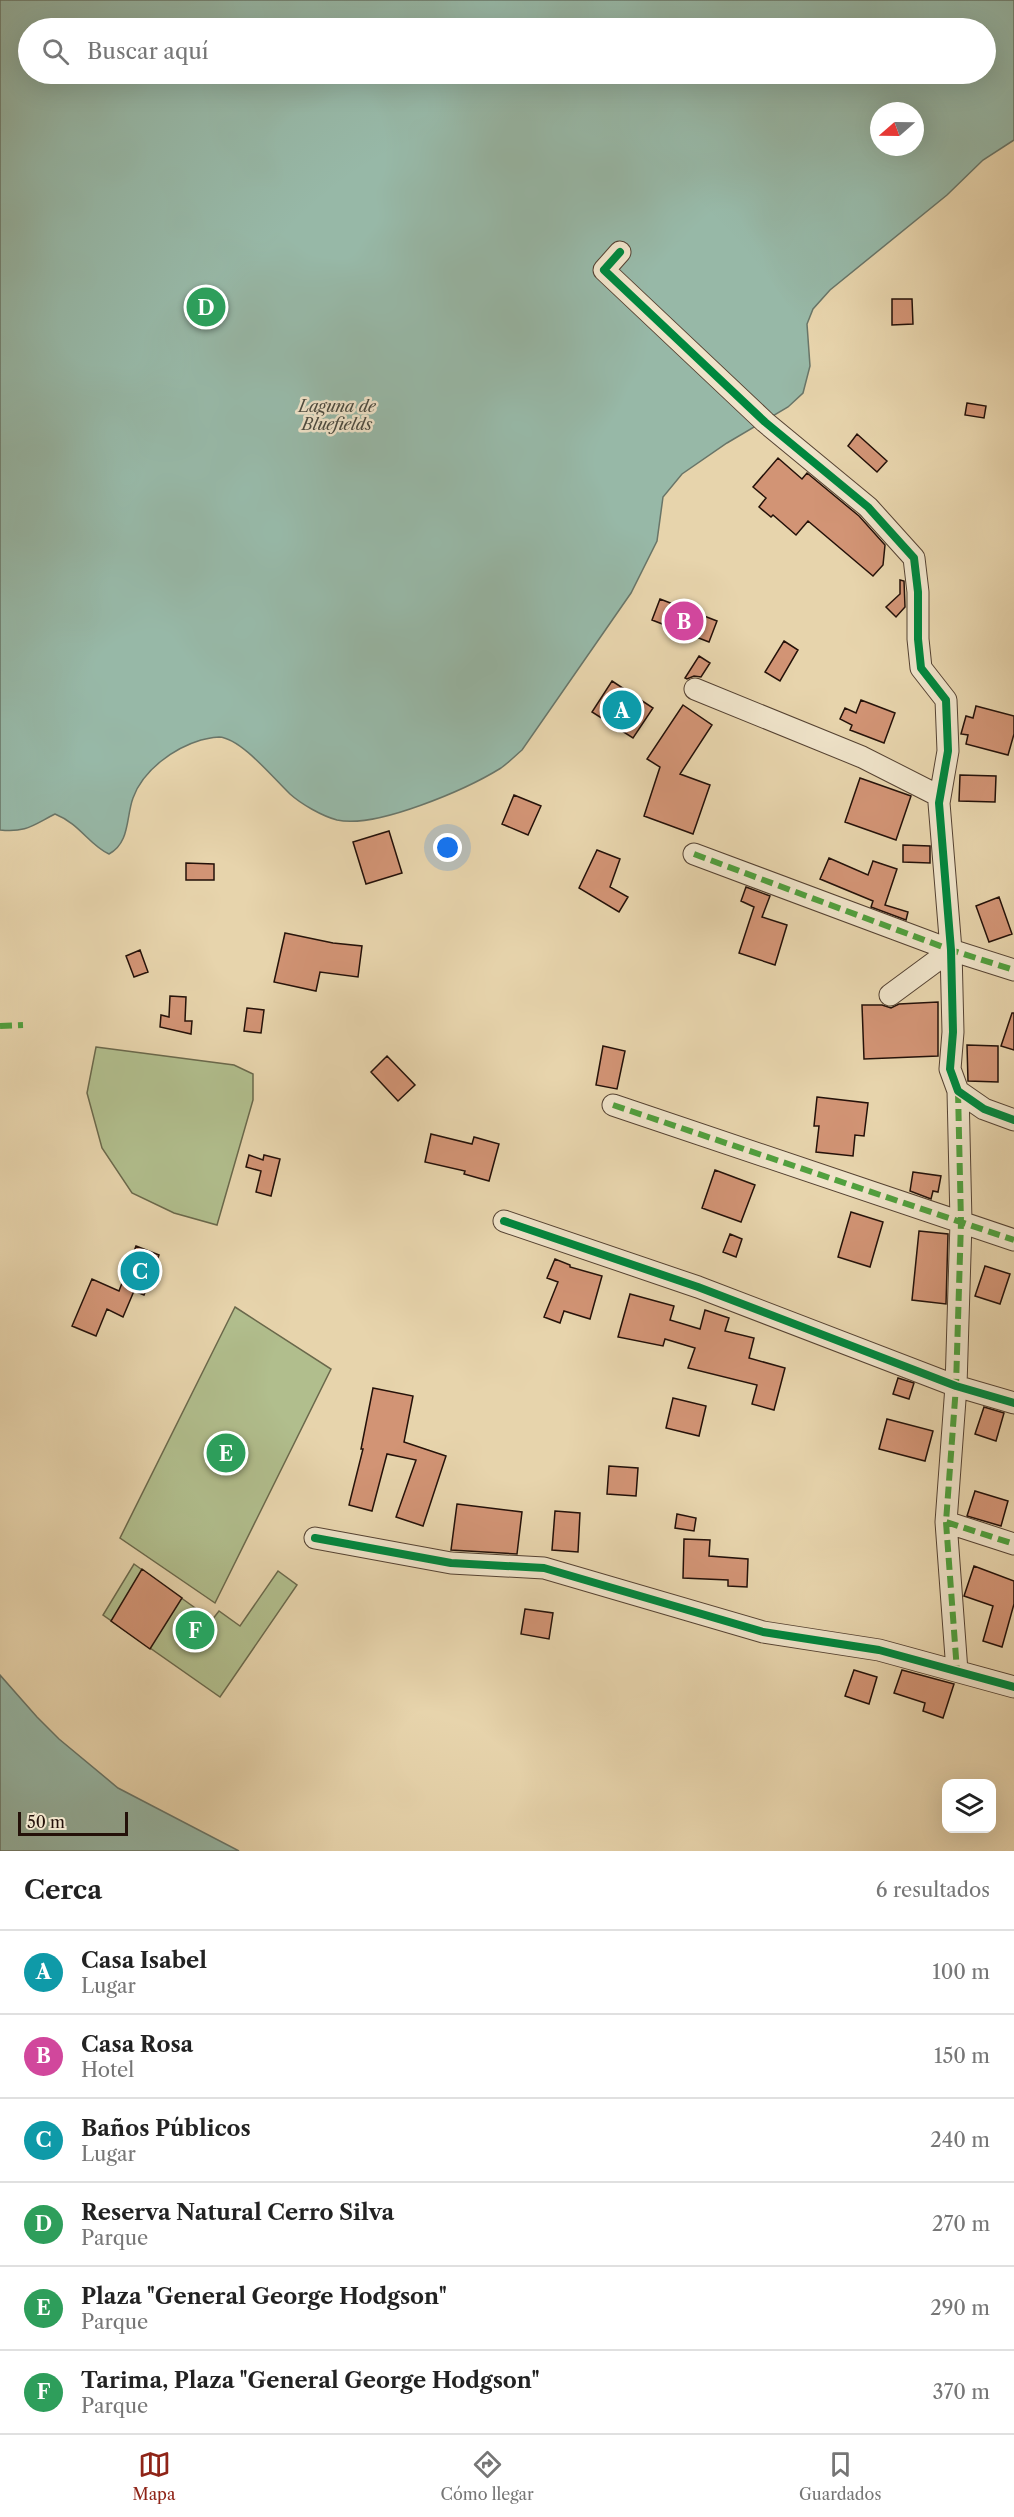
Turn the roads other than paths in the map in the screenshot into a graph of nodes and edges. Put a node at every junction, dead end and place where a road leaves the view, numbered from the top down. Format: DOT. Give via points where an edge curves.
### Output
graph roads {
  1 [pos="620,252"];
  2 [pos="695,689"];
  3 [pos="939,796"];
  4 [pos="694,854"];
  5 [pos="951,950"];
  6 [pos="1014,970"];
  7 [pos="890,994"];
  8 [pos="957,1091"];
  9 [pos="613,1105"];
  10 [pos="1014,1120"];
  11 [pos="504,1221"];
  12 [pos="961,1222"];
  13 [pos="1014,1240"];
  14 [pos="956,1386"];
  15 [pos="1014,1403"];
  16 [pos="946,1522"];
  17 [pos="315,1538"];
  18 [pos="1014,1544"];
  19 [pos="957,1671"];
  20 [pos="1014,1687"];
  1 -- 3 [label="street" via="604,270 765,422 868,507 914,558 921,668 946,699 948,751"];
  2 -- 3 [label="street" via="862,757"];
  3 -- 5 [label="street"];
  4 -- 5 [label="street"];
  5 -- 6 [label="street"];
  5 -- 7 [label="street"];
  5 -- 8 [label="street" via="950,1069"];
  8 -- 10 [label="street" via="984,1109"];
  8 -- 12 [label="street"];
  9 -- 12 [label="street"];
  11 -- 14 [label="street" via="698,1287"];
  12 -- 13 [label="street"];
  12 -- 14 [label="street"];
  14 -- 15 [label="street"];
  14 -- 16 [label="street"];
  16 -- 18 [label="street"];
  16 -- 19 [label="street"];
  17 -- 19 [label="street" via="451,1563 544,1568 762,1632 879,1650"];
  19 -- 20 [label="street"];
}
